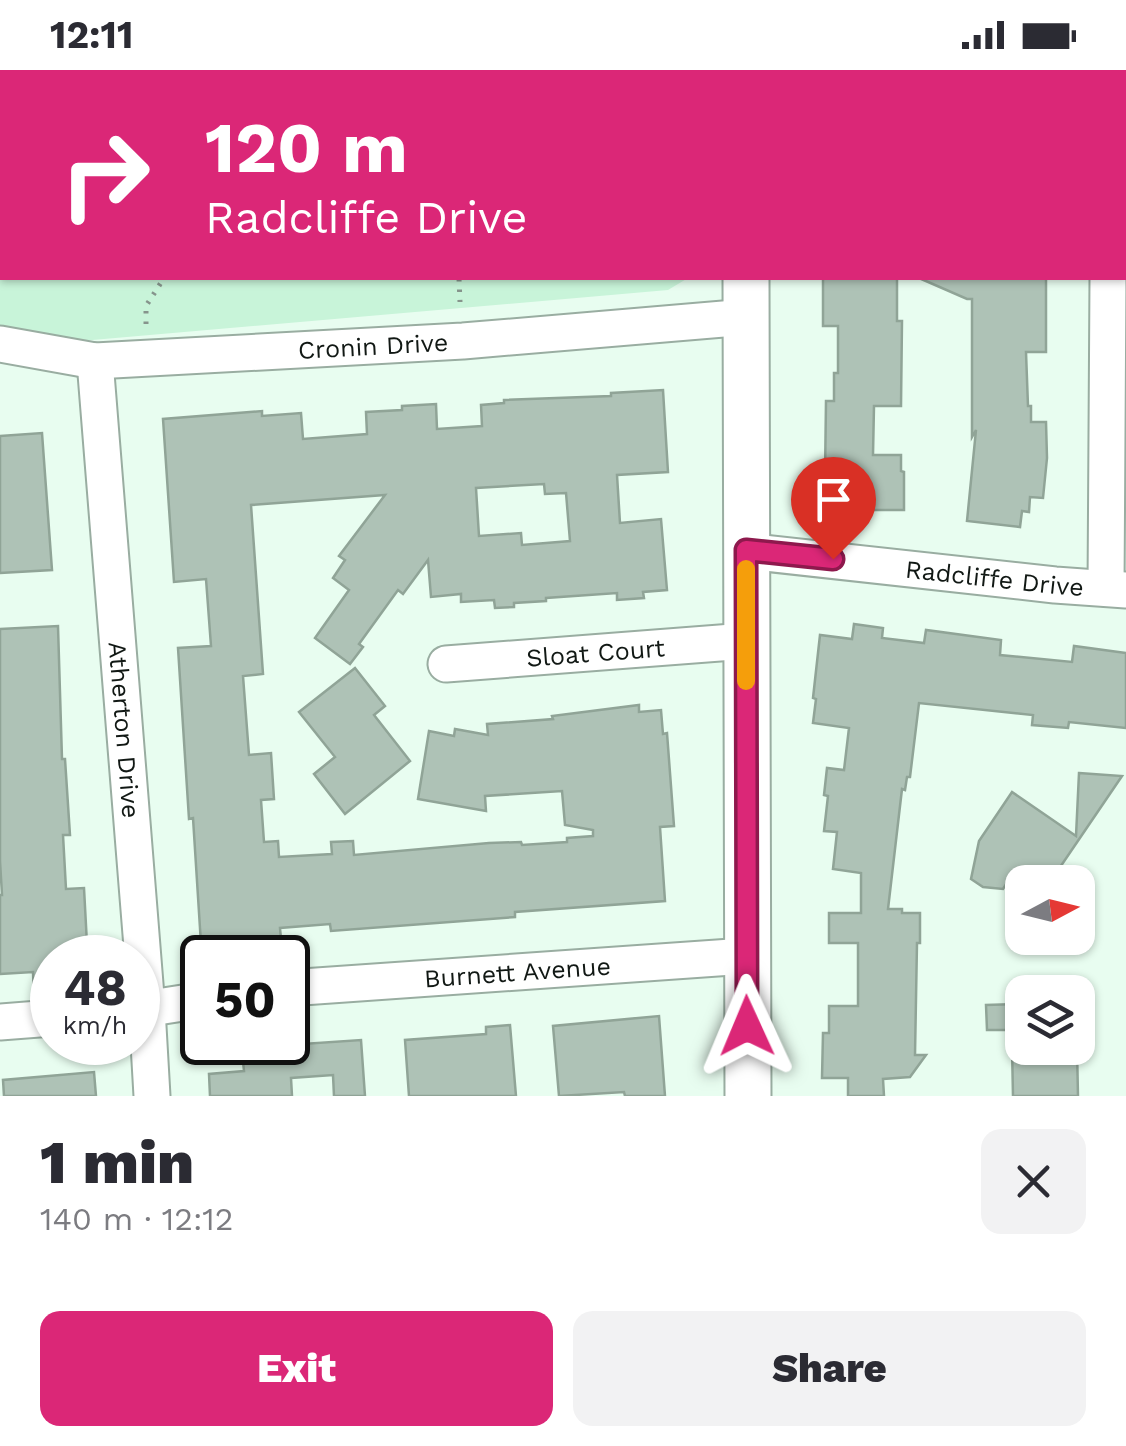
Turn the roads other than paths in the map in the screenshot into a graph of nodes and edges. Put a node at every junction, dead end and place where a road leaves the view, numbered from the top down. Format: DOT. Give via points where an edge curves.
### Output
graph roads {
  1 [pos="1108,280"];
  2 [pos="746,297"];
  3 [pos="0,344"];
  4 [pos="95,362"];
  5 [pos="746,550"];
  6 [pos="1116,589"];
  7 [pos="746,641"];
  8 [pos="446,664"];
  9 [pos="137,935"];
  10 [pos="746,956"];
  11 [pos="310,986"];
  12 [pos="30,1020"];
  13 [pos="0,1022"];
  14 [pos="148,1065"];
  15 [pos="152,1096"];
  16 [pos="748,1096"];
  1 -- 6 [label="street"];
  2 -- 4 [label="street, Cronin Drive" via="463,341"];
  2 -- 5 [label="main road"];
  3 -- 4 [label="street, Cronin Drive"];
  4 -- 9 [label="street, Atherton Drive"];
  5 -- 6 [label="street, Radcliffe Drive"];
  5 -- 7 [label="main road"];
  7 -- 8 [label="street, Sloat Court"];
  7 -- 10 [label="main road"];
  10 -- 11 [label="street, Burnett Avenue"];
  10 -- 16 [label="main road"];
  12 -- 13 [label="street"];
  14 -- 15 [label="street, Atherton Drive"];
}
